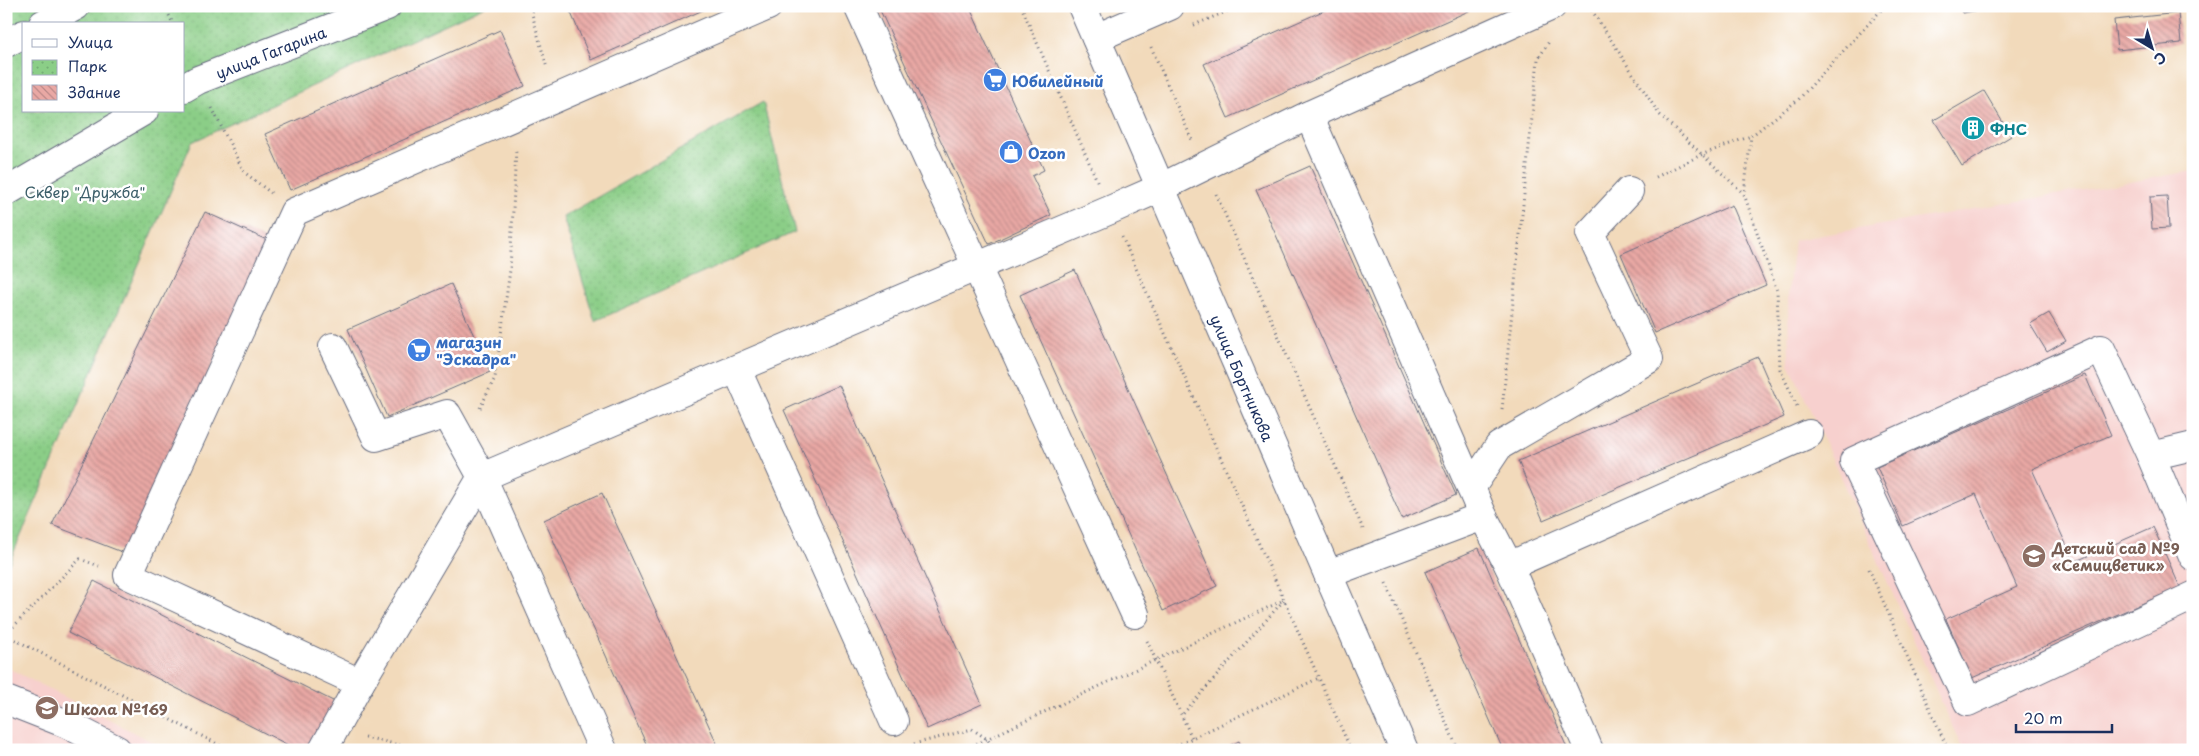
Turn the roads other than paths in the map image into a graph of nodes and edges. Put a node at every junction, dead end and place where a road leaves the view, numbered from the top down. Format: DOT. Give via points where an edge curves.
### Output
graph roads {
  1 [pos="76,6"];
  2 [pos="387,6"];
  3 [pos="768,6"];
  4 [pos="858,6"];
  5 [pos="1082,6"];
  6 [pos="1170,6"];
  7 [pos="1552,6"];
  8 [pos="47,22"];
  9 [pos="22,35"];
  10 [pos="1096,38"];
  11 [pos="6,43"];
  12 [pos="191,84"];
  13 [pos="142,112"];
  14 [pos="1309,115"];
  15 [pos="1160,188"];
  16 [pos="1629,191"];
  17 [pos="6,192"];
  18 [pos="978,266"];
  19 [pos="333,347"];
  20 [pos="737,370"];
  21 [pos="1809,434"];
  22 [pos="2193,446"];
  23 [pos="2151,456"];
  24 [pos="482,477"];
  25 [pos="1471,488"];
  26 [pos="1483,516"];
  27 [pos="2193,556"];
  28 [pos="1509,566"];
  29 [pos="1328,574"];
  30 [pos="2193,596"];
  31 [pos="1135,614"];
  32 [pos="360,683"];
  33 [pos="6,700"];
  34 [pos="894,721"];
  35 [pos="329,740"];
  36 [pos="117,750"];
  37 [pos="604,750"];
  38 [pos="1404,750"];
  39 [pos="1589,750"];
  1 -- 8 [label="street"];
  2 -- 12 [label="street, улица Гагарина"];
  3 -- 32 [label="street" via="294,212 128,575"];
  4 -- 18 [label="street"];
  5 -- 10 [label="street, улица Бортникова"];
  6 -- 10 [label="street"];
  7 -- 14 [label="street"];
  9 -- 11 [label="street"];
  10 -- 15 [label="street, улица Бортникова"];
  13 -- 17 [label="street"];
  14 -- 15 [label="street"];
  14 -- 25 [label="street"];
  15 -- 18 [label="street"];
  15 -- 29 [label="street, улица Бортникова"];
  16 -- 25 [label="street" via="1590,233 1649,359 1498,446"];
  18 -- 20 [label="street"];
  18 -- 31 [label="street"];
  19 -- 24 [label="street" via="376,437 447,414"];
  20 -- 24 [label="street"];
  20 -- 34 [label="street"];
  21 -- 28 [label="street"];
  22 -- 23 [label="street"];
  23 -- 27 [label="street"];
  23 -- 30 [label="street" via="2101,349 1854,461 1968,702"];
  24 -- 32 [label="street"];
  24 -- 37 [label="street"];
  25 -- 26 [label="street"];
  26 -- 28 [label="street"];
  26 -- 29 [label="street"];
  28 -- 39 [label="street"];
  29 -- 38 [label="street, улица Бортникова"];
  32 -- 35 [label="street"];
  33 -- 36 [label="street" via="67,724"];
}
